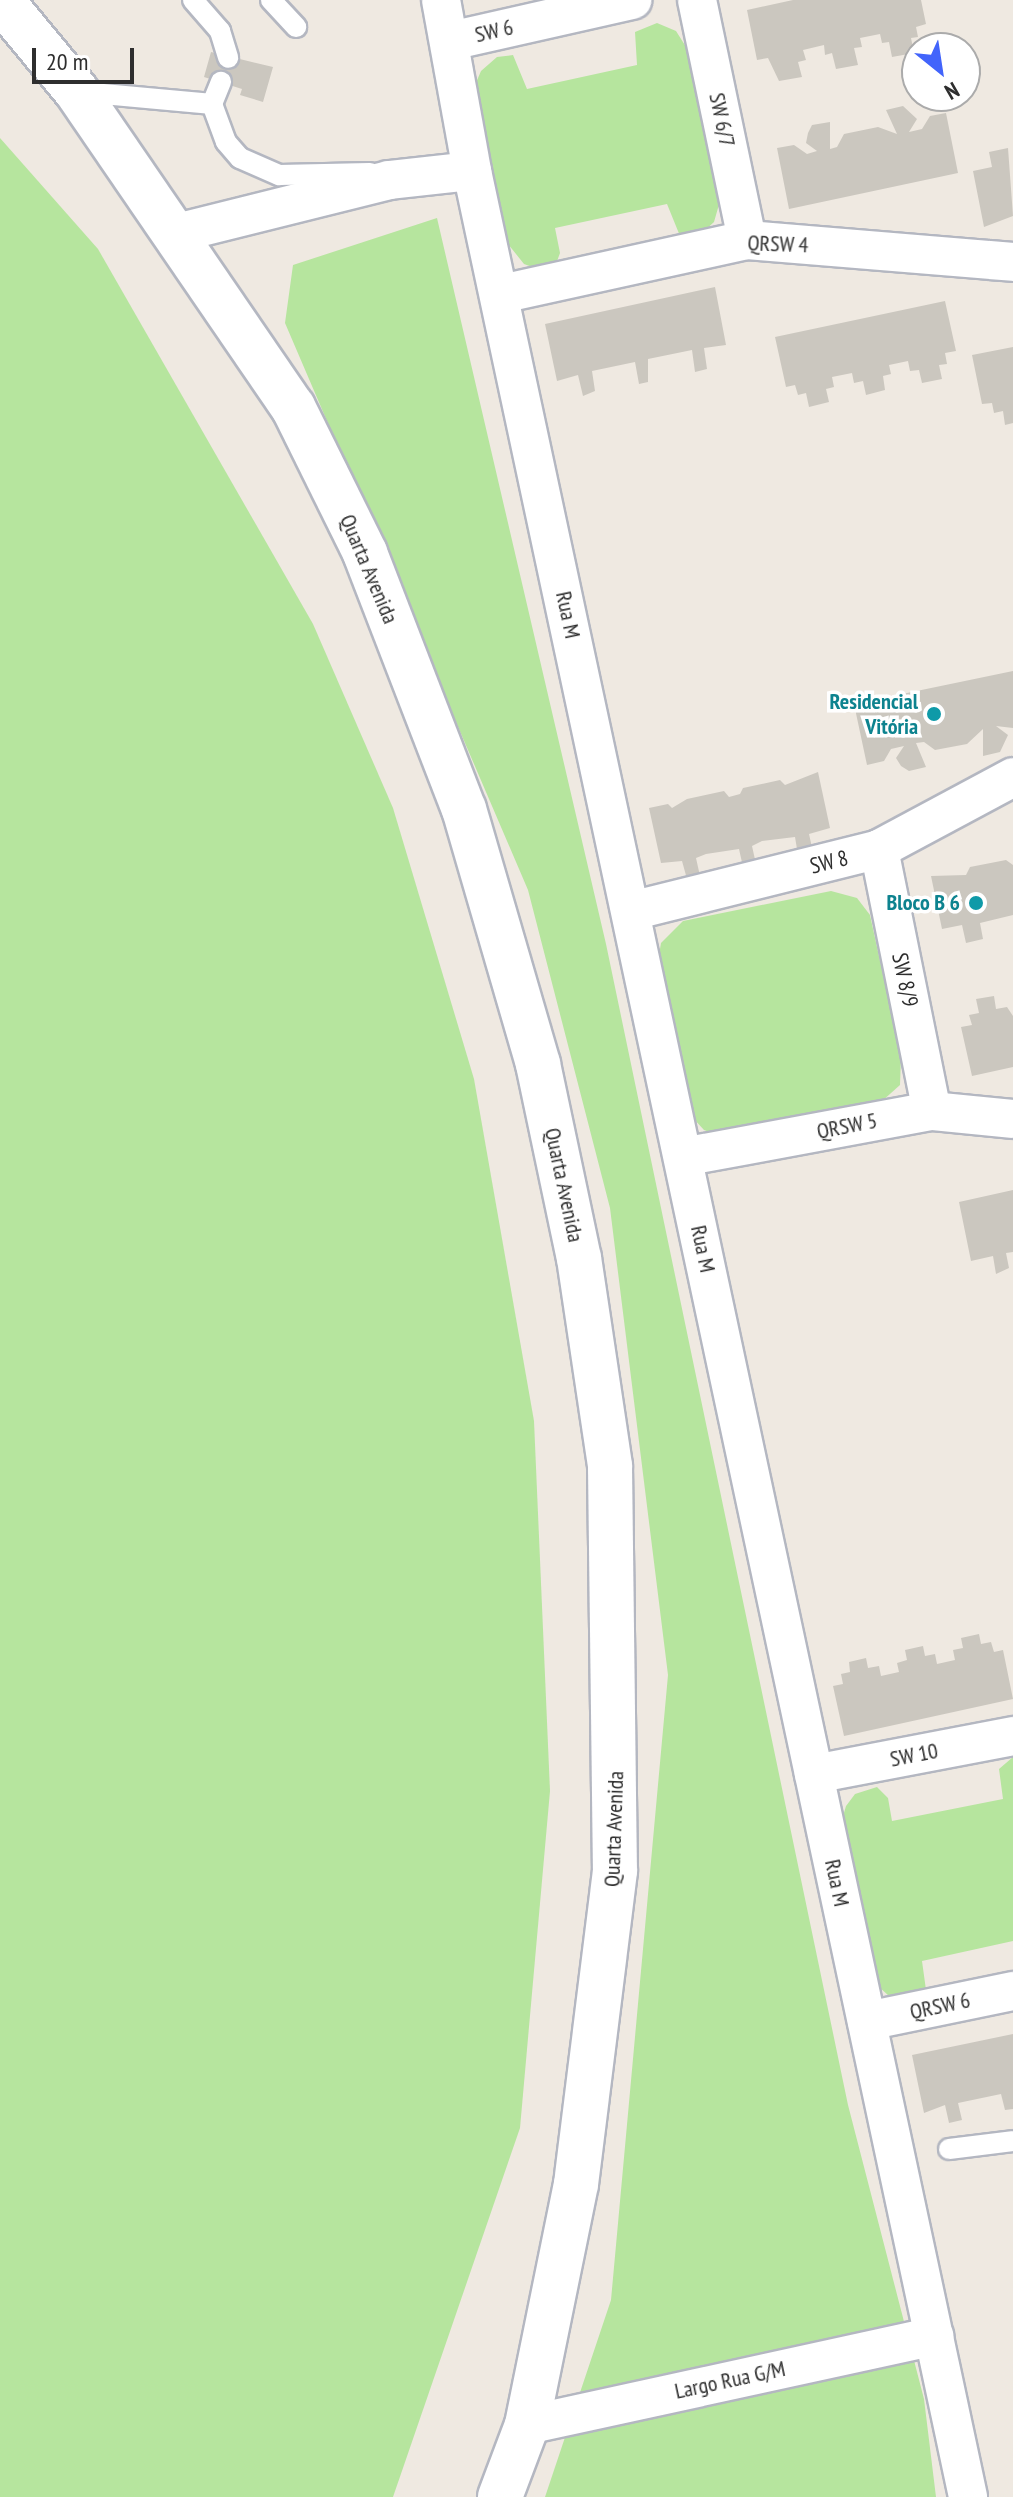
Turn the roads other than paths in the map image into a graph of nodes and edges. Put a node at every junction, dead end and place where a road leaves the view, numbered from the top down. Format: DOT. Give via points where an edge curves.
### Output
graph roads {
  1 [pos="1,0"];
  2 [pos="193,0"];
  3 [pos="271,0"];
  4 [pos="441,0"];
  5 [pos="632,0"];
  6 [pos="697,0"];
  7 [pos="296,27"];
  8 [pos="450,41"];
  9 [pos="228,58"];
  10 [pos="221,82"];
  11 [pos="77,92"];
  12 [pos="212,104"];
  13 [pos="472,171"];
  14 [pos="389,180"];
  15 [pos="177,233"];
  16 [pos="747,240"];
  17 [pos="1013,262"];
  18 [pos="501,294"];
  19 [pos="1013,777"];
  20 [pos="879,849"];
  21 [pos="631,911"];
  22 [pos="932,1111"];
  23 [pos="1013,1119"];
  24 [pos="683,1157"];
  25 [pos="1013,1736"];
  26 [pos="814,1774"];
  27 [pos="1013,1991"];
  28 [pos="867,2021"];
  29 [pos="1013,2141"];
  30 [pos="949,2149"];
  31 [pos="934,2336"];
  32 [pos="527,2425"];
  33 [pos="500,2497"];
  34 [pos="968,2497"];
  1 -- 11 [label="main road, Quarta Avenida"];
  2 -- 9 [label="lane" via="220,31"];
  3 -- 7 [label="lane"];
  4 -- 8 [label="street, Rua M"];
  5 -- 8 [label="street, SW 6"];
  6 -- 16 [label="street, SW 6/7"];
  8 -- 13 [label="street, Rua M"];
  10 -- 12 [label="lane"];
  11 -- 12 [label="lane"];
  11 -- 15 [label="main road, Quarta Avenida"];
  12 -- 14 [label="lane" via="226,142 254,165 279,175 361,170"];
  13 -- 14 [label="street"];
  13 -- 18 [label="street, Rua M"];
  14 -- 15 [label="street"];
  15 -- 32 [label="main road, Quarta Avenida" via="293,407 365,553 464,809 538,1064 579,1258 610,1466 617,1683 615,1871 576,2184"];
  16 -- 17 [label="street, QRSW 4"];
  16 -- 18 [label="street, QRSW 4"];
  18 -- 21 [label="street, Rua M"];
  19 -- 20 [label="street, SW 8"];
  20 -- 21 [label="street, SW 8"];
  20 -- 22 [label="street, SW 8/9"];
  21 -- 24 [label="street, Rua M"];
  22 -- 23 [label="street, QRSW 5"];
  22 -- 24 [label="street, QRSW 5"];
  24 -- 26 [label="street, Rua M"];
  25 -- 26 [label="street, SW 10"];
  26 -- 28 [label="street, Rua M"];
  27 -- 28 [label="street, QRSW 6"];
  28 -- 31 [label="street, Rua M"];
  29 -- 30 [label="lane"];
  31 -- 32 [label="street, Largo Rua G/M"];
  31 -- 34 [label="street, Rua M"];
  32 -- 33 [label="main road, Quarta Avenida"];
}
